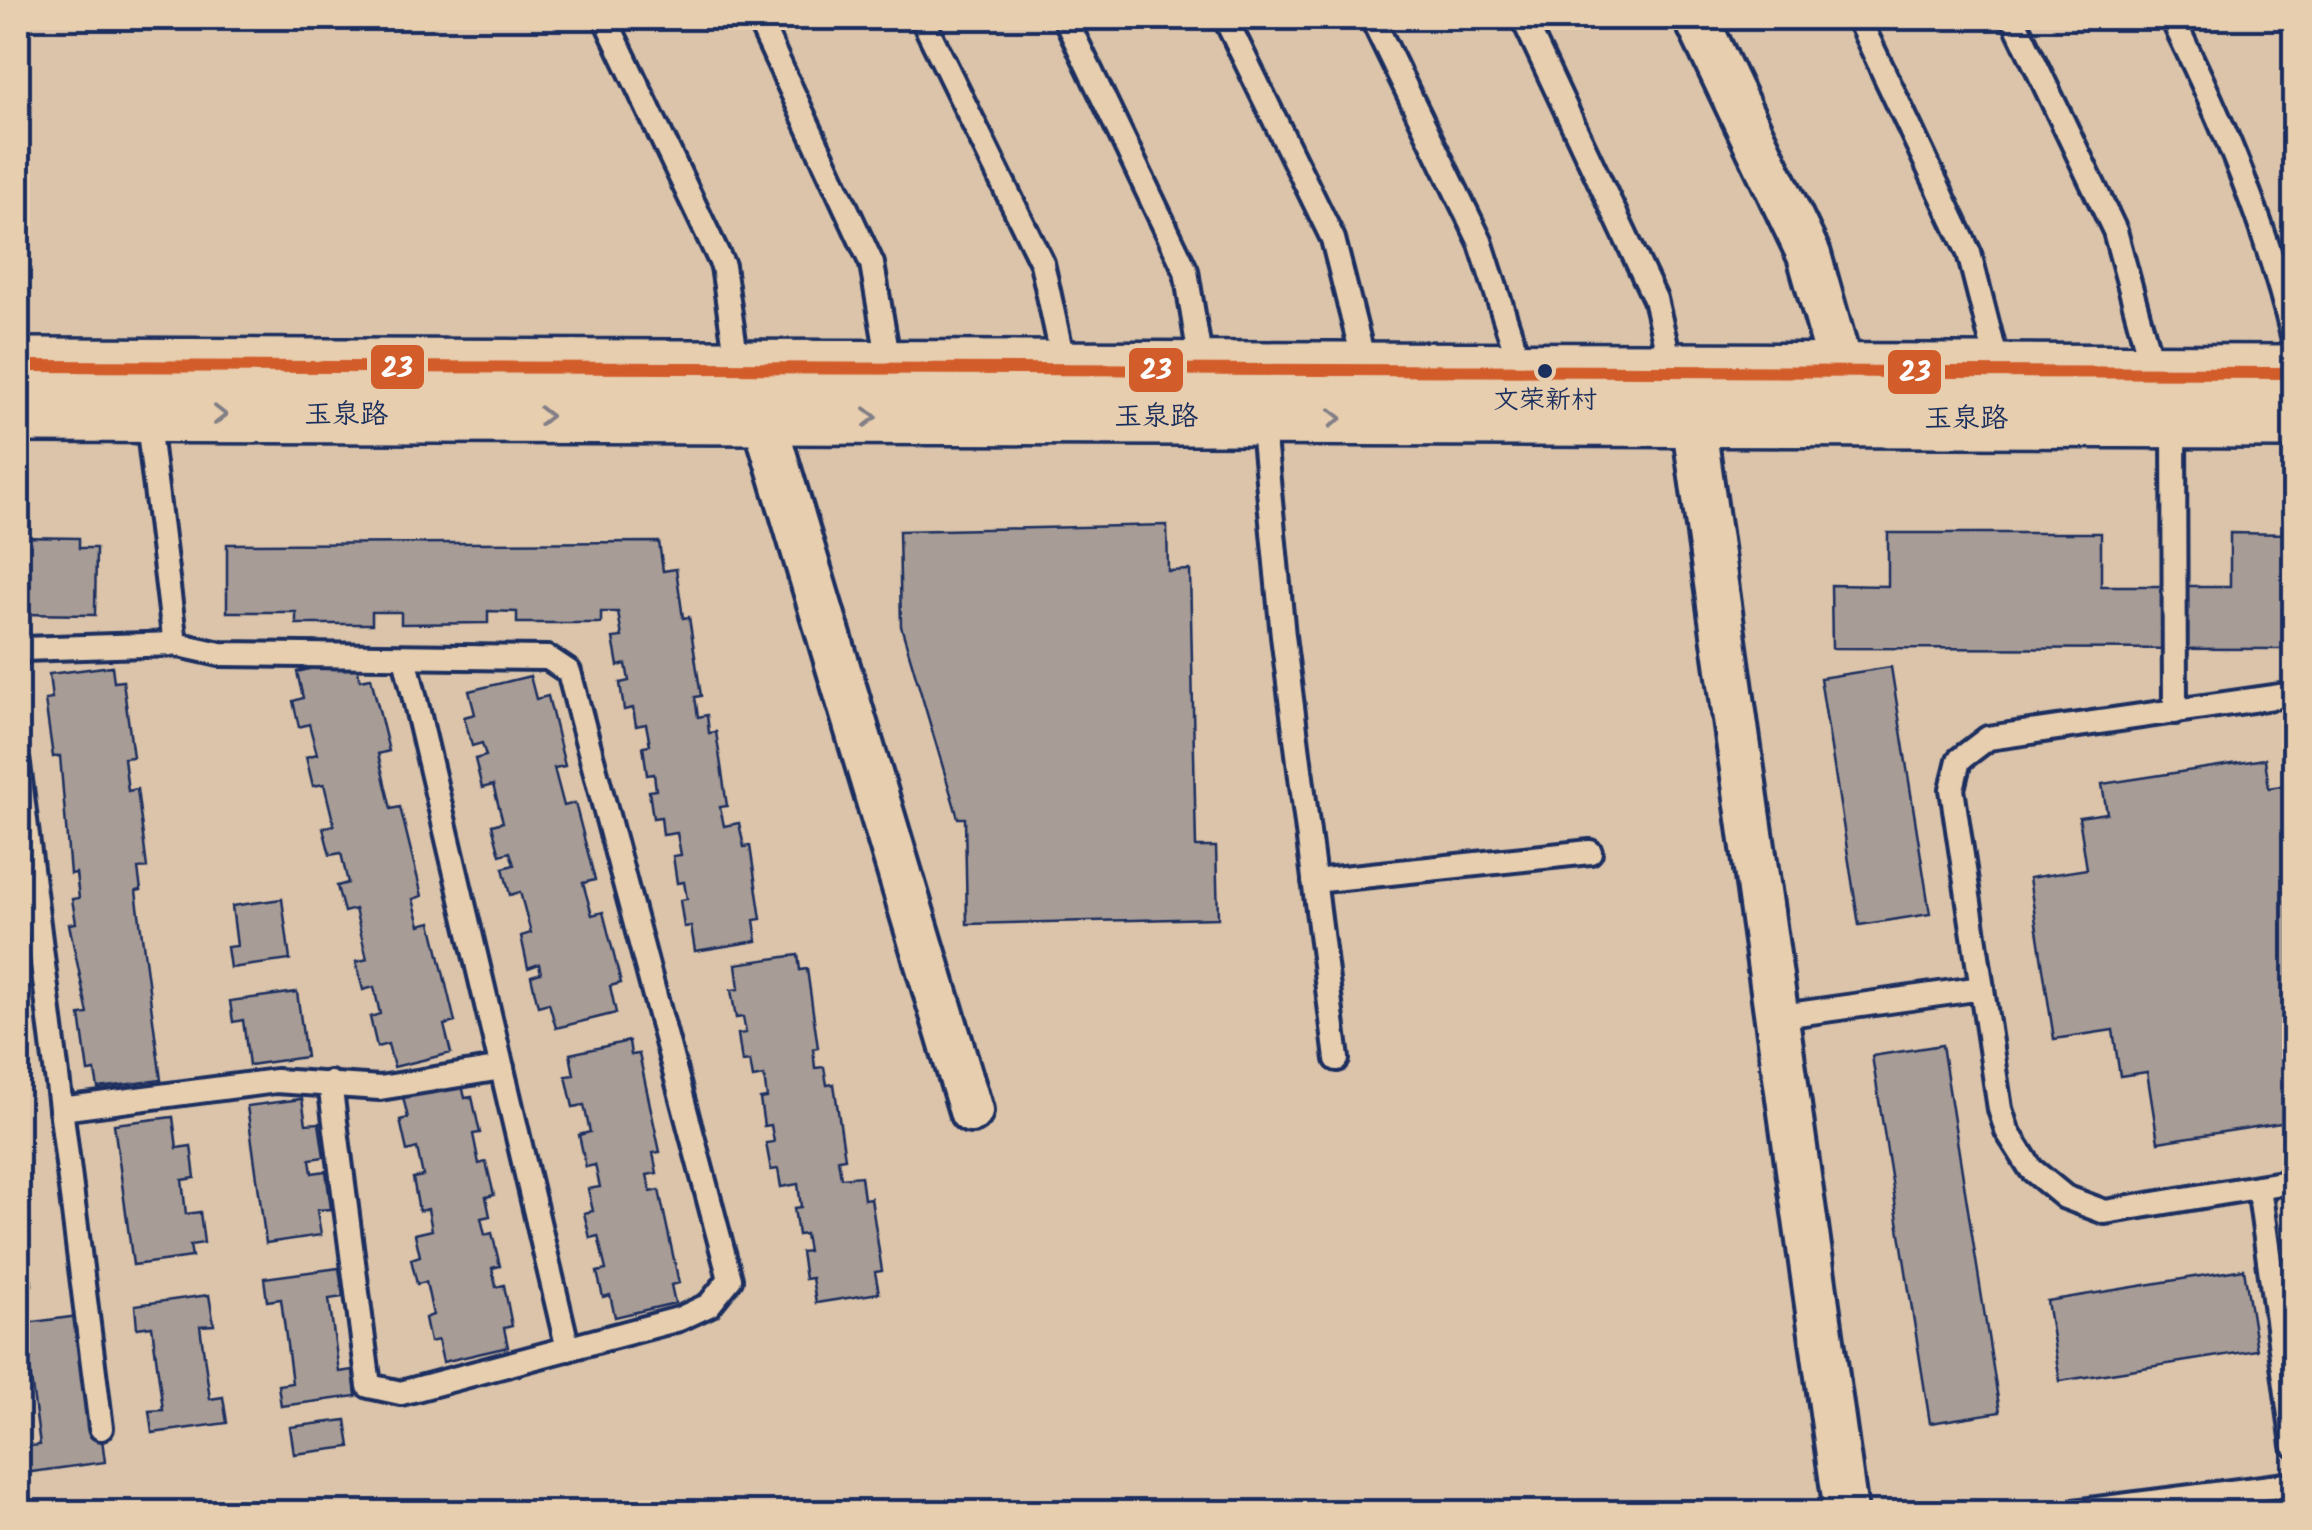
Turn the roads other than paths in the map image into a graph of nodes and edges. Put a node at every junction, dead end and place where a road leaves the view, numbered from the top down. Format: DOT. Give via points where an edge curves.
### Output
graph roads {
  1 [pos="605,18"];
  2 [pos="758,18"];
  3 [pos="922,18"];
  4 [pos="1065,18"];
  5 [pos="1225,18"];
  6 [pos="1372,18"];
  7 [pos="1523,18"];
  8 [pos="1696,18"];
  9 [pos="1858,18"];
  10 [pos="2014,18"];
  11 [pos="2172,18"];
  12 [pos="2294,340"];
  13 [pos="18,366"];
  14 [pos="738,369"];
  15 [pos="890,369"];
  16 [pos="1065,370"];
  17 [pos="1202,370"];
  18 [pos="1366,370"];
  19 [pos="1522,370"];
  20 [pos="1842,372"];
  21 [pos="2000,372"];
  22 [pos="2294,372"];
  23 [pos="1682,395"];
  24 [pos="2164,396"];
  25 [pos="18,414"];
  26 [pos="147,415"];
  27 [pos="763,416"];
  28 [pos="1262,418"];
  29 [pos="2294,420"];
  30 [pos="175,644"];
  31 [pos="18,655"];
  32 [pos="405,656"];
  33 [pos="2294,694"];
  34 [pos="2175,712"];
  35 [pos="18,764"];
  36 [pos="1590,852"];
  37 [pos="1314,881"];
  38 [pos="1982,988"];
  39 [pos="1774,1017"];
  40 [pos="1337,1059"];
  41 [pos="502,1068"];
  42 [pos="330,1083"];
  43 [pos="61,1108"];
  44 [pos="971,1110"];
  45 [pos="2294,1181"];
  46 [pos="2259,1187"];
  47 [pos="568,1349"];
  48 [pos="101,1428"];
  49 [pos="2294,1446"];
  50 [pos="2294,1484"];
  51 [pos="1846,1512"];
  52 [pos="2074,1512"];
  1 -- 14 [label="lane" via="723,266"];
  2 -- 15 [label="lane" via="872,264"];
  3 -- 16 [label="lane" via="1042,263"];
  4 -- 17 [label="lane" via="1186,271"];
  5 -- 18 [label="lane" via="1333,239"];
  6 -- 19 [label="lane" via="1480,241"];
  7 -- 23 [label="lane" via="1655,299"];
  8 -- 20 [label="street" via="1809,256"];
  9 -- 21 [label="lane" via="1970,253"];
  10 -- 24 [label="lane" via="2115,231"];
  11 -- 12 [label="lane" via="2225,127"];
  13 -- 14 [label="main road, 玉泉路"];
  14 -- 15 [label="main road, 玉泉路"];
  15 -- 16 [label="main road, 玉泉路"];
  16 -- 17 [label="main road, 玉泉路"];
  17 -- 18 [label="main road, 玉泉路"];
  18 -- 19 [label="main road, 玉泉路"];
  19 -- 23 [label="main road, 玉泉路"];
  20 -- 21 [label="main road, 玉泉路"];
  20 -- 23 [label="main road, 玉泉路"];
  21 -- 24 [label="main road, 玉泉路"];
  22 -- 24 [label="main road, 玉泉路"];
  23 -- 24 [label="main road, 玉泉路"];
  28 -- 23 [label="main road, 玉泉路, one-way"];
  23 -- 39 [label="street"];
  24 -- 29 [label="main road, 玉泉路"];
  24 -- 34 [label="lane"];
  25 -- 26 [label="main road, 玉泉路"];
  26 -- 27 [label="main road, 玉泉路, one-way"];
  26 -- 30 [label="lane"];
  27 -- 28 [label="main road, 玉泉路, one-way"];
  27 -- 44 [label="street"];
  28 -- 37 [label="lane"];
  30 -- 31 [label="lane" via="23,649"];
  30 -- 32 [label="lane" via="220,654"];
  32 -- 41 [label="lane"];
  32 -- 47 [label="lane" via="548,658 570,672 730,1279 695,1313"];
  33 -- 34 [label="lane"];
  34 -- 38 [label="lane" via="1988,738 1959,760 1952,789"];
  35 -- 43 [label="lane"];
  36 -- 37 [label="lane"];
  37 -- 40 [label="lane"];
  38 -- 39 [label="lane"];
  38 -- 46 [label="lane" via="2007,1130 2047,1185 2105,1212"];
  39 -- 51 [label="street"];
  41 -- 42 [label="lane" via="380,1088"];
  41 -- 47 [label="lane"];
  42 -- 43 [label="lane" via="276,1082"];
  42 -- 47 [label="lane" via="369,1386 401,1393"];
  43 -- 48 [label="lane"];
  45 -- 46 [label="lane"];
  46 -- 49 [label="lane"];
  50 -- 52 [label="lane"];
}
